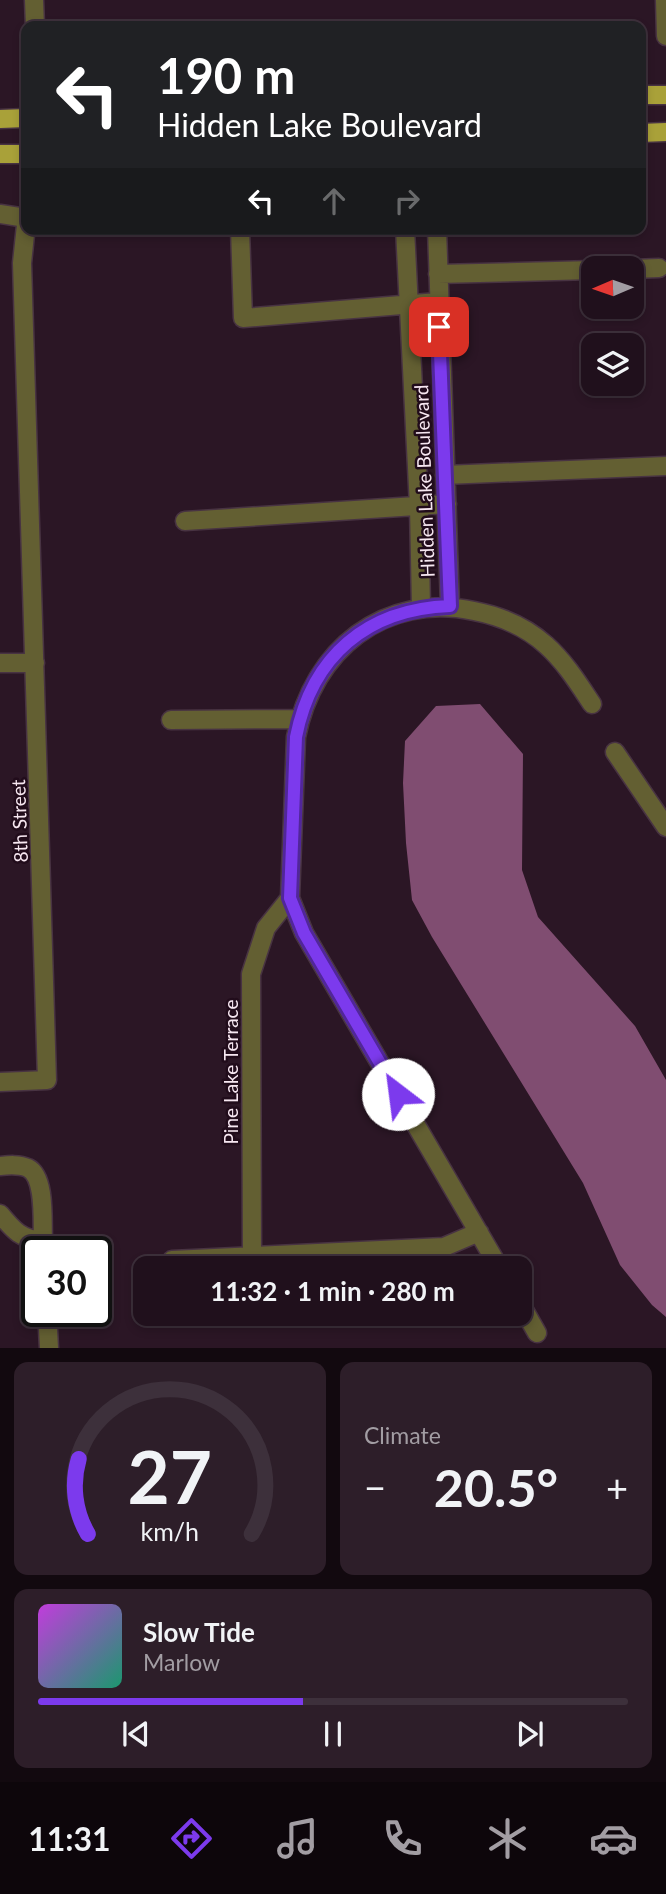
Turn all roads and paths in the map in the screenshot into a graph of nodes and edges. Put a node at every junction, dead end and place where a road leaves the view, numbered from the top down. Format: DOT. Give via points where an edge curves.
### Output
graph roads {
  1 [pos="34,0"];
  2 [pos="665,0"];
  3 [pos="35,21"];
  4 [pos="666,36"];
  5 [pos="666,95"];
  6 [pos="646,96"];
  7 [pos="21,118"];
  8 [pos="0,119"];
  9 [pos="666,132"];
  10 [pos="646,133"];
  11 [pos="21,154"];
  12 [pos="0,155"];
  13 [pos="0,214"];
  14 [pos="21,217"];
  15 [pos="25,235"];
  16 [pos="240,235"];
  17 [pos="405,235"];
  18 [pos="437,235"];
  19 [pos="659,268"];
  20 [pos="644,269"];
  21 [pos="581,270"];
  22 [pos="438,274"];
  23 [pos="438,302"];
  24 [pos="410,303"];
  25 [pos="666,466"];
  26 [pos="445,475"];
  27 [pos="447,505"];
  28 [pos="419,507"];
  29 [pos="185,521"];
  30 [pos="450,606"];
  31 [pos="421,607"];
  32 [pos="0,663"];
  33 [pos="35,663"];
  34 [pos="592,704"];
  35 [pos="300,719"];
  36 [pos="171,720"];
  37 [pos="615,752"];
  38 [pos="666,827"];
  39 [pos="290,898"];
  40 [pos="0,1082"];
  41 [pos="0,1166"];
  42 [pos="0,1214"];
  43 [pos="480,1232"];
  44 [pos="21,1236"];
  45 [pos="43,1236"];
  46 [pos="251,1256"];
  47 [pos="493,1256"];
  48 [pos="532,1325"];
  49 [pos="48,1327"];
  50 [pos="537,1334"];
  51 [pos="49,1348"];
  1 -- 3 [label="street"];
  2 -- 4 [label="street"];
  5 -- 6 [label="main road"];
  7 -- 8 [label="main road"];
  9 -- 10 [label="main road"];
  11 -- 12 [label="main road"];
  13 -- 14 [label="street"];
  15 -- 33 [label="street, 8th Street" via="22,263"];
  16 -- 24 [label="street" via="243,318"];
  17 -- 24 [label="street"];
  18 -- 22 [label="street, Hidden Lake Boulevard"];
  19 -- 20 [label="street"];
  21 -- 22 [label="street"];
  22 -- 23 [label="street, Hidden Lake Boulevard"];
  23 -- 24 [label="street"];
  23 -- 26 [label="street, Hidden Lake Boulevard"];
  24 -- 28 [label="street"];
  25 -- 26 [label="street"];
  26 -- 27 [label="street, Hidden Lake Boulevard"];
  27 -- 28 [label="street"];
  27 -- 30 [label="street, Hidden Lake Boulevard"];
  28 -- 29 [label="street"];
  28 -- 31 [label="street"];
  30 -- 31 [label="street"];
  30 -- 34 [label="street" via="490,614 545,643 568,667"];
  31 -- 35 [label="street" via="380,620 338,650 311,688"];
  32 -- 33 [label="street"];
  33 -- 40 [label="street, 8th Street" via="47,1080"];
  35 -- 36 [label="street"];
  35 -- 39 [label="street"];
  37 -- 38 [label="street"];
  39 -- 43 [label="street" via="304,933"];
  39 -- 46 [label="street, Pine Lake Terrace" via="266,928 251,974"];
  41 -- 45 [label="street" via="26,1167 35,1173 40,1182"];
  42 -- 44 [label="street"];
  43 -- 46 [label="street" via="444,1247"];
  43 -- 47 [label="street"];
  48 -- 50 [label="street"];
  49 -- 51 [label="street"];
}
